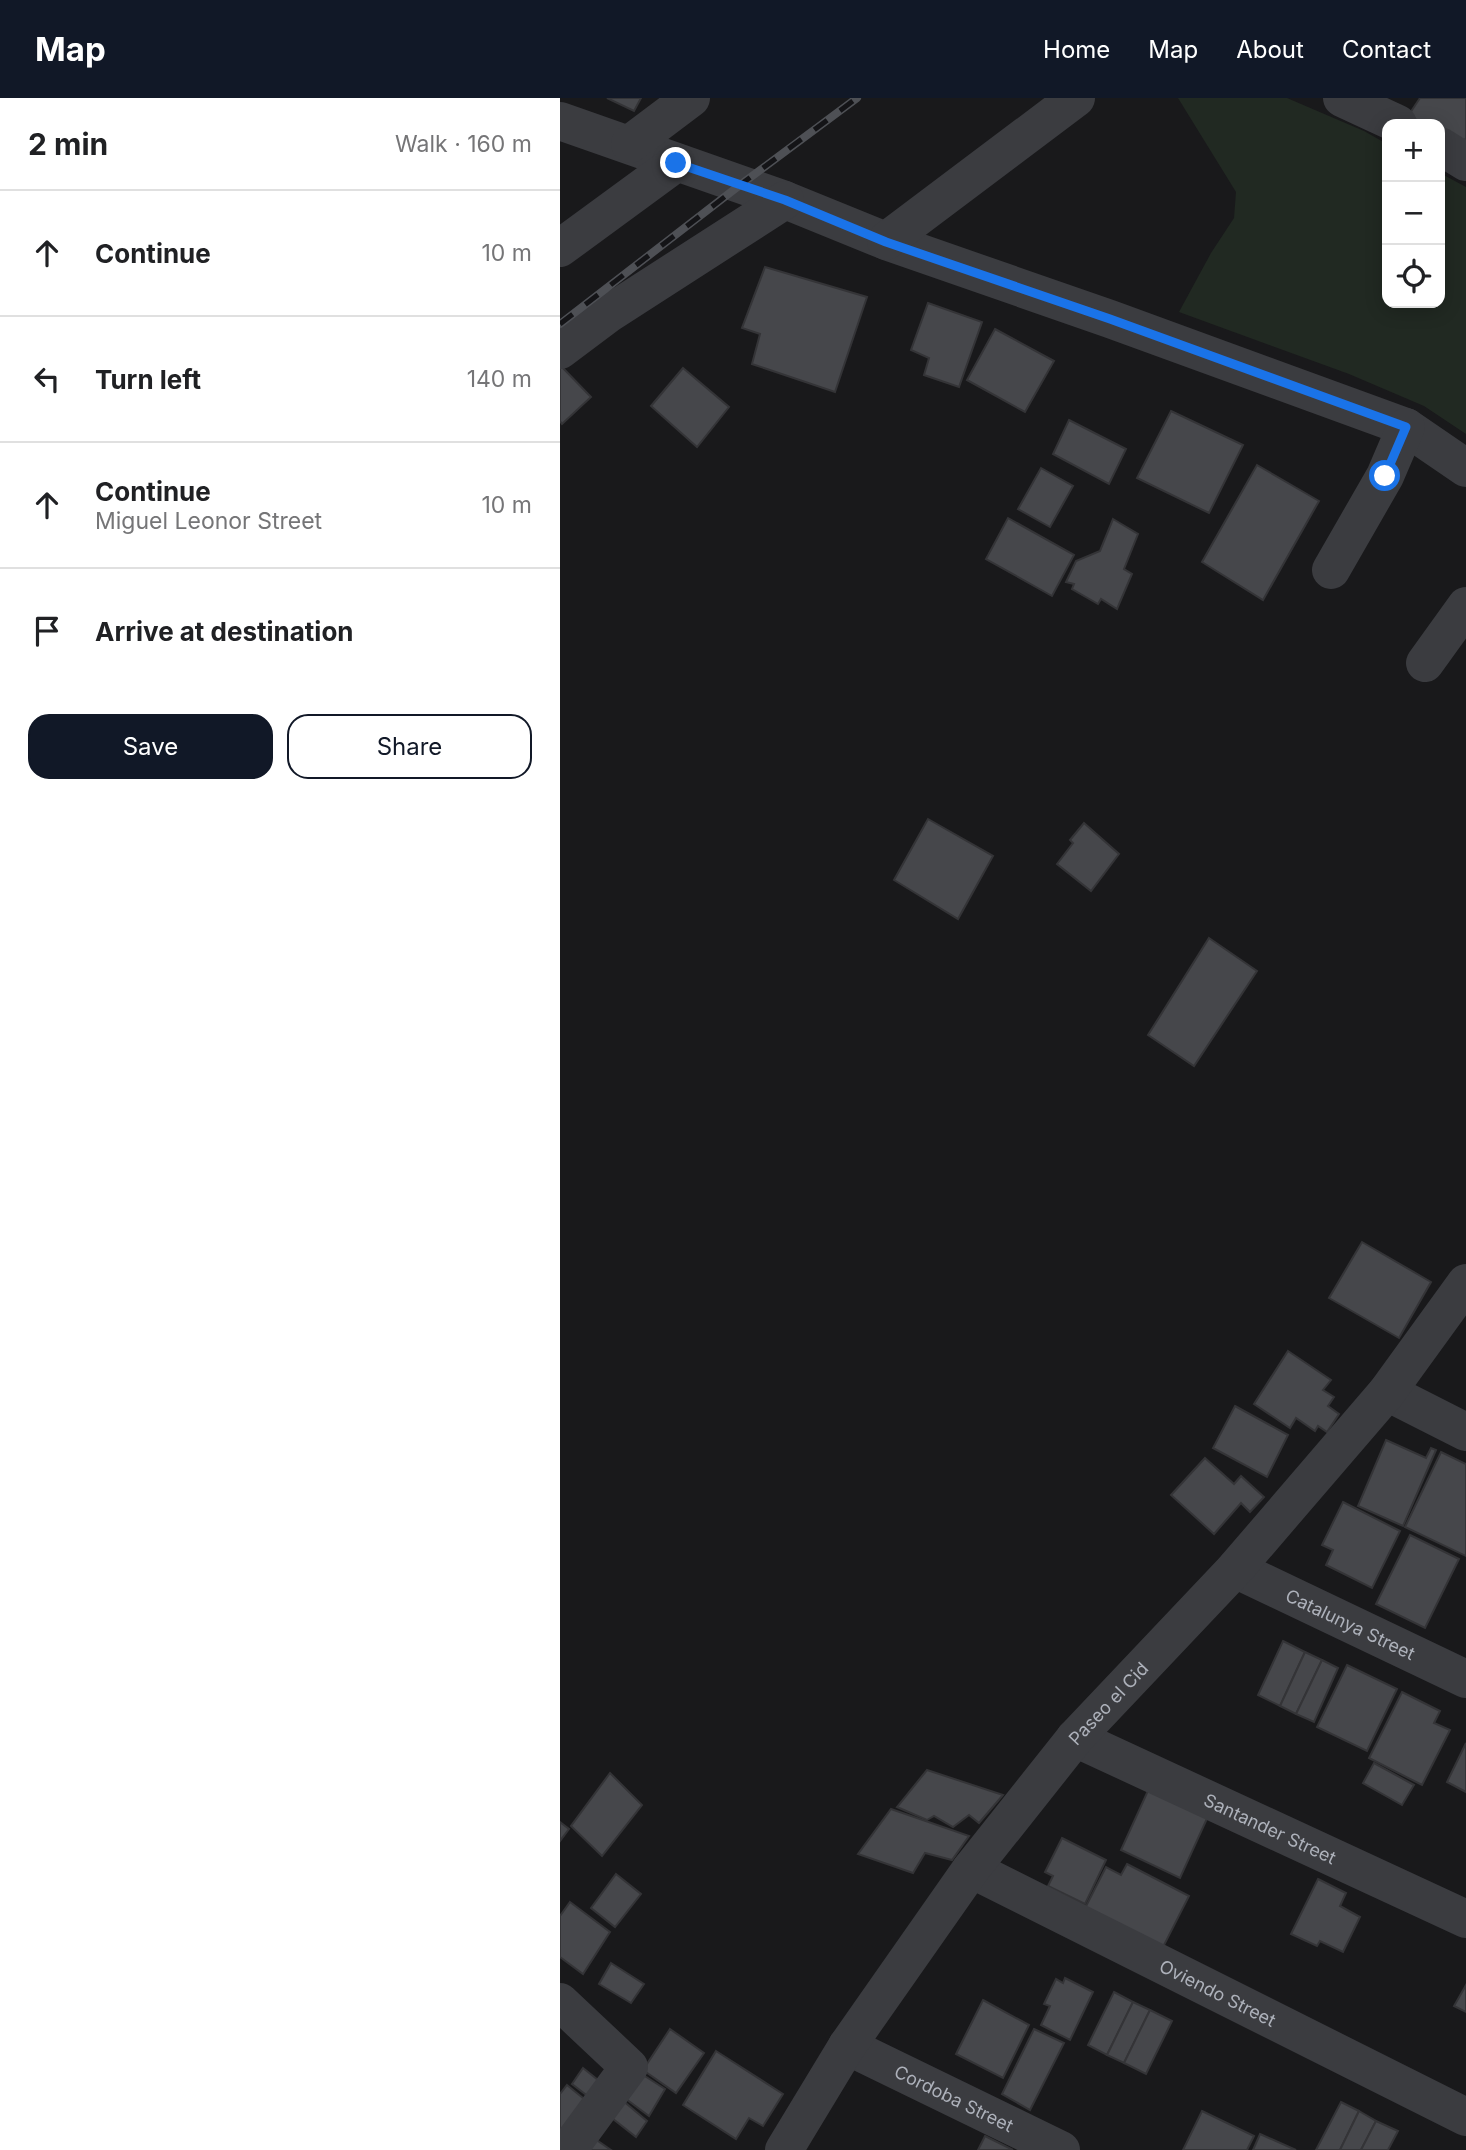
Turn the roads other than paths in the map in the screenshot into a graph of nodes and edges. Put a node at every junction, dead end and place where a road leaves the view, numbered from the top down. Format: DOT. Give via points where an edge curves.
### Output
graph roads {
  1 [pos="691,98"];
  2 [pos="1076,98"];
  3 [pos="1342,98"];
  4 [pos="1387,119"];
  5 [pos="560,121"];
  6 [pos="629,144"];
  7 [pos="1445,149"];
  8 [pos="1466,162"];
  9 [pos="676,163"];
  10 [pos="785,200"];
  11 [pos="886,242"];
  12 [pos="560,248"];
  13 [pos="560,350"];
  14 [pos="1406,427"];
  15 [pos="1466,468"];
  16 [pos="1331,570"];
  17 [pos="1466,607"];
  18 [pos="1424,663"];
  19 [pos="1466,1283"];
  20 [pos="1387,1392"];
  21 [pos="1466,1432"];
  22 [pos="1235,1569"];
  23 [pos="1466,1679"];
  24 [pos="1074,1738"];
  25 [pos="971,1869"];
  26 [pos="1466,1919"];
  27 [pos="560,2002"];
  28 [pos="847,2046"];
  29 [pos="1466,2117"];
  30 [pos="568,2150"];
  31 [pos="783,2150"];
  32 [pos="1061,2150"];
  1 -- 6 [label="street"];
  2 -- 11 [label="street"];
  3 -- 4 [label="street"];
  5 -- 6 [label="street"];
  6 -- 9 [label="street"];
  7 -- 8 [label="street"];
  9 -- 10 [label="street"];
  9 -- 12 [label="street"];
  10 -- 11 [label="street"];
  10 -- 13 [label="street"];
  11 -- 14 [label="street"];
  14 -- 15 [label="street"];
  14 -- 16 [label="street" via="1385,476"];
  17 -- 18 [label="street"];
  19 -- 20 [label="street, Paseo el Cid"];
  20 -- 21 [label="street"];
  20 -- 22 [label="street, Paseo el Cid"];
  22 -- 23 [label="street, Catalunya Street"];
  22 -- 24 [label="street, Paseo el Cid"];
  24 -- 25 [label="street, Paseo el Cid"];
  24 -- 26 [label="street, Santander Street"];
  25 -- 28 [label="street, Paseo el Cid"];
  25 -- 29 [label="street, Oviendo Street"];
  27 -- 30 [label="street" via="629,2067"];
  28 -- 31 [label="street, Paseo el Cid"];
  28 -- 32 [label="street, Cordoba Street"];
}
